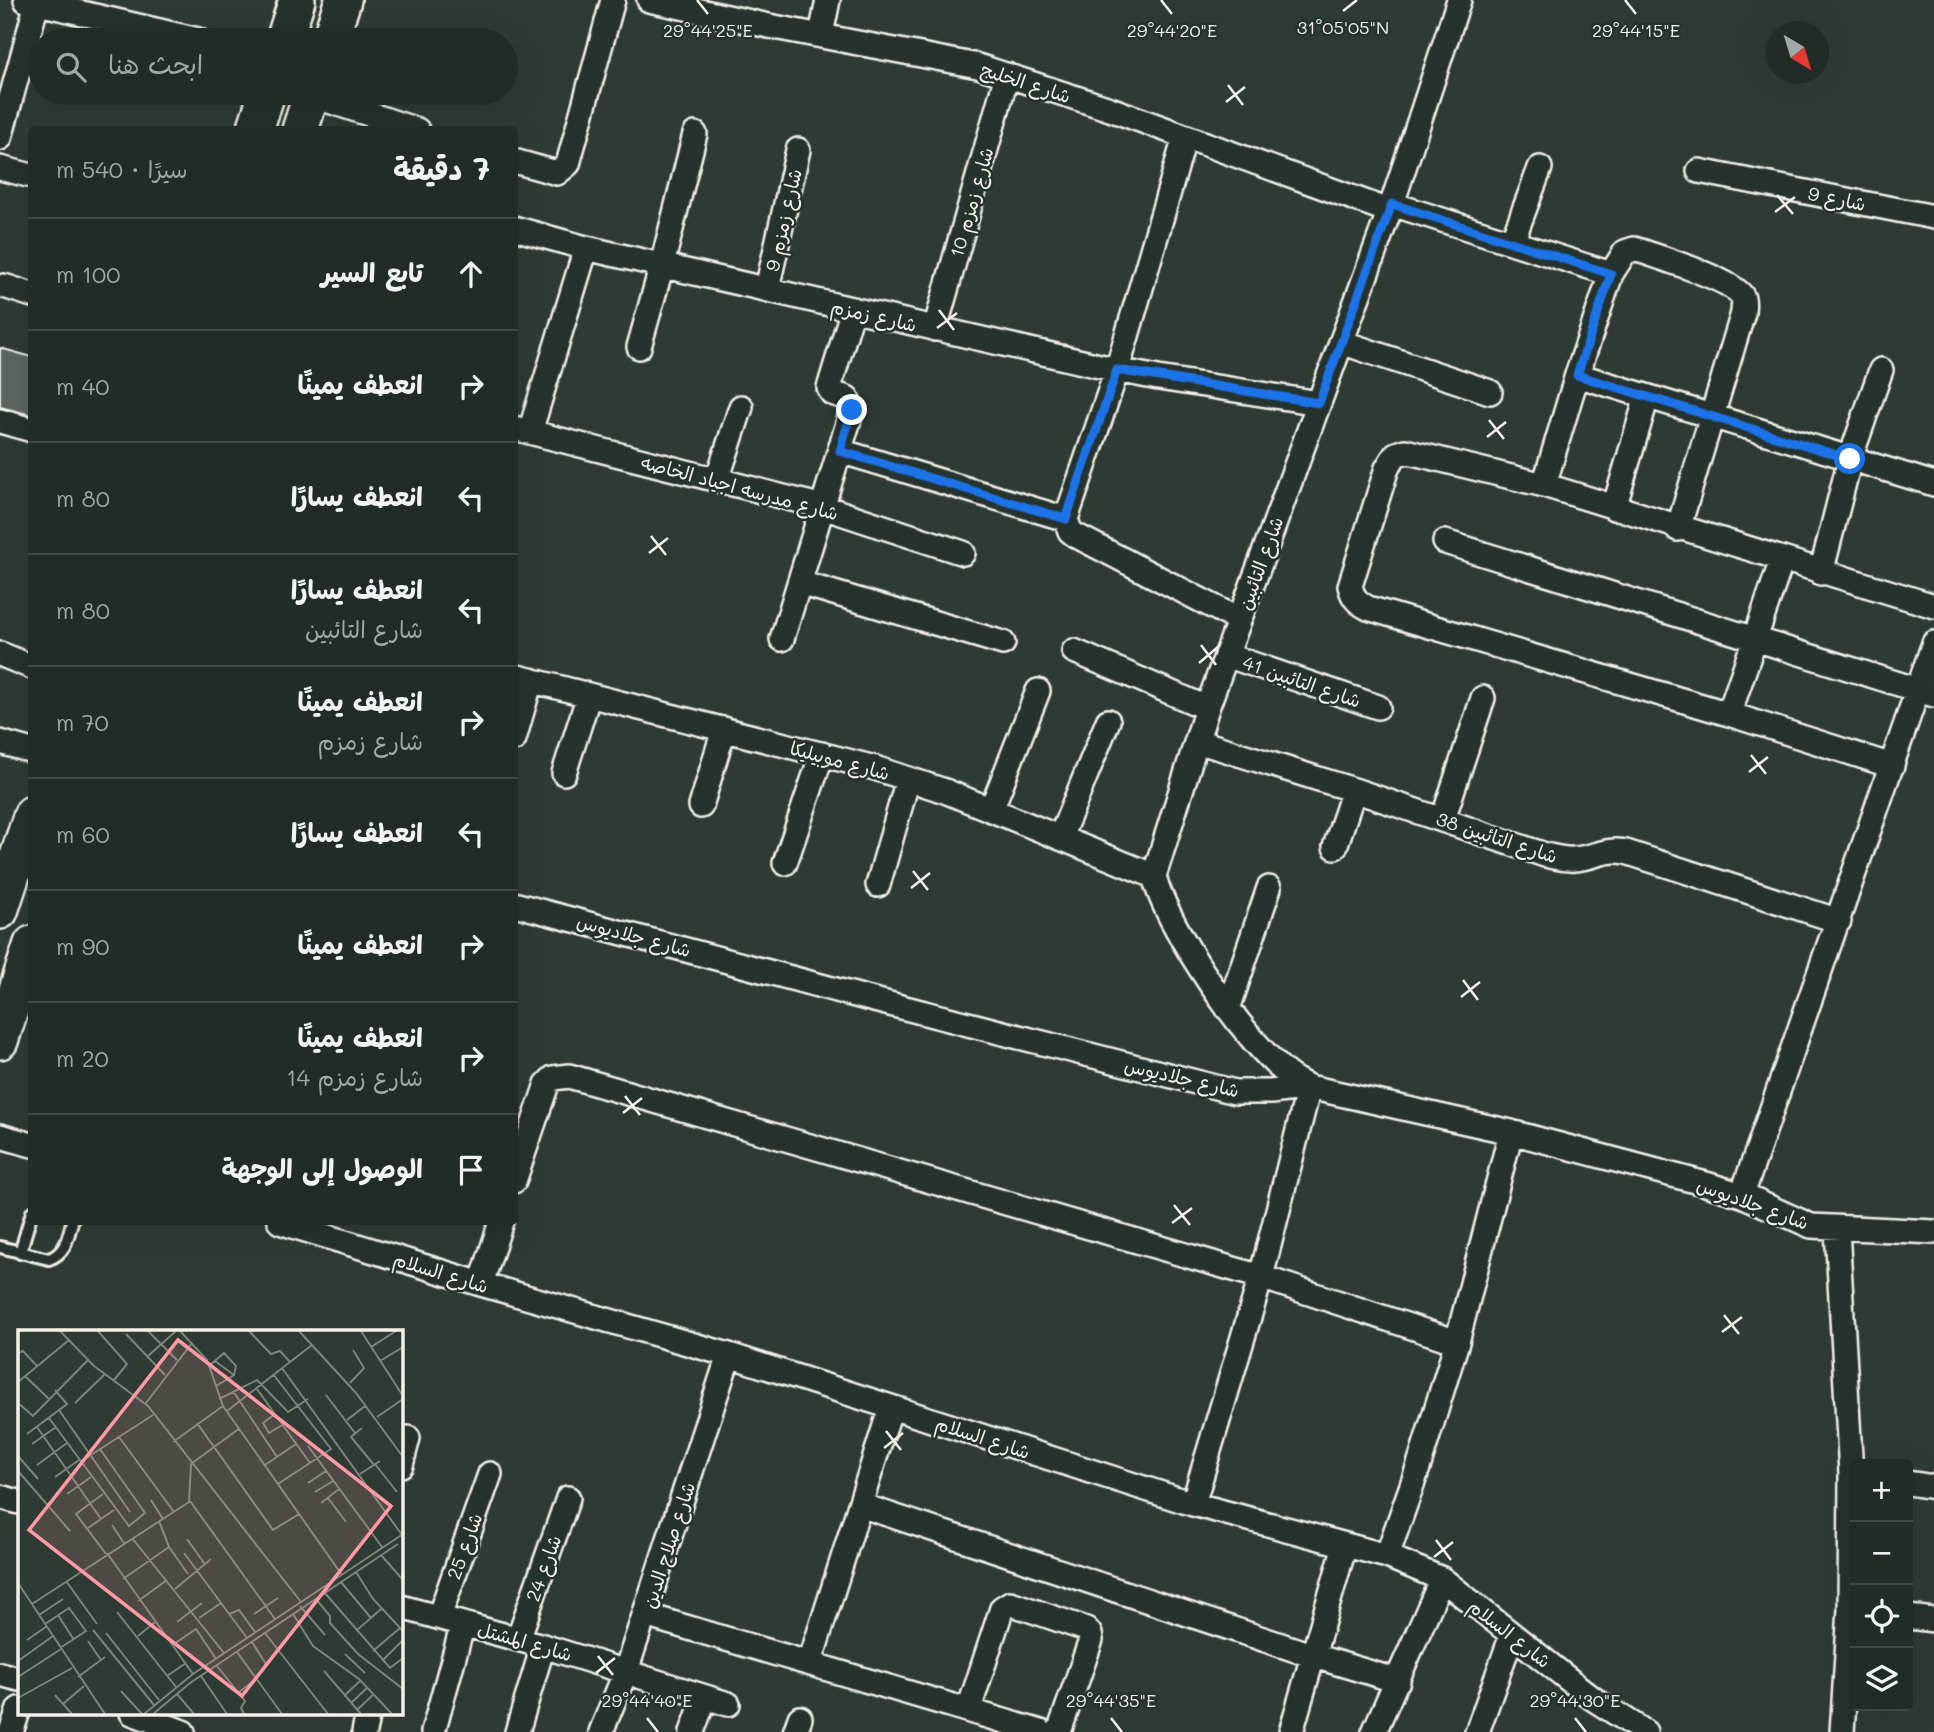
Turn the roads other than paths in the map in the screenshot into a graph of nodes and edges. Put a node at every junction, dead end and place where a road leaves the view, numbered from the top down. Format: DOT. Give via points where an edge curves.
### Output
graph roads {
  1 [pos="297,0"];
  2 [pos="343,0"];
  3 [pos="613,0"];
  4 [pos="649,0"];
  5 [pos="828,0"];
  6 [pos="1459,0"];
  7 [pos="31,1"];
  8 [pos="147,28"];
  9 [pos="288,28"];
  10 [pos="334,28"];
  11 [pos="821,35"];
  12 [pos="1007,75"];
  13 [pos="263,105"];
  14 [pos="308,105"];
  15 [pos="344,105"];
  16 [pos="256,126"];
  17 [pos="301,126"];
  18 [pos="405,126"];
  19 [pos="695,134"];
  20 [pos="1185,137"];
  21 [pos="0,138"];
  22 [pos="798,150"];
  23 [pos="518,162"];
  24 [pos="0,168"];
  25 [pos="1539,169"];
  26 [pos="1699,171"];
  27 [pos="28,175"];
  28 [pos="1391,208"];
  29 [pos="1934,217"];
  30 [pos="518,229"];
  31 [pos="1512,242"];
  32 [pos="586,248"];
  33 [pos="663,265"];
  34 [pos="1611,274"];
  35 [pos="4,286"];
  36 [pos="767,289"];
  37 [pos="28,294"];
  38 [pos="853,309"];
  39 [pos="935,329"];
  40 [pos="1341,342"];
  41 [pos="639,347"];
  42 [pos="1117,370"];
  43 [pos="1881,370"];
  44 [pos="1577,375"];
  45 [pos="1490,391"];
  46 [pos="1647,397"];
  47 [pos="1319,403"];
  48 [pos="741,407"];
  49 [pos="1713,417"];
  50 [pos="0,421"];
  51 [pos="28,429"];
  52 [pos="522,430"];
  53 [pos="840,451"];
  54 [pos="1850,459"];
  55 [pos="718,480"];
  56 [pos="1934,484"];
  57 [pos="1545,485"];
  58 [pos="823,507"];
  59 [pos="1614,508"];
  60 [pos="1066,519"];
  61 [pos="1678,528"];
  62 [pos="1445,542"];
  63 [pos="963,554"];
  64 [pos="1782,560"];
  65 [pos="1821,573"];
  66 [pos="800,583"];
  67 [pos="1934,606"];
  68 [pos="1239,620"];
  69 [pos="1755,638"];
  70 [pos="782,639"];
  71 [pos="1003,643"];
  72 [pos="1934,643"];
  73 [pos="1074,651"];
  74 [pos="0,654"];
  75 [pos="1226,656"];
  76 [pos="28,665"];
  77 [pos="523,678"];
  78 [pos="1038,691"];
  79 [pos="1926,692"];
  80 [pos="589,695"];
  81 [pos="1483,698"];
  82 [pos="1378,707"];
  83 [pos="1207,708"];
  84 [pos="518,712"];
  85 [pos="1729,714"];
  86 [pos="1108,721"];
  87 [pos="724,729"];
  88 [pos="1197,741"];
  89 [pos="0,742"];
  90 [pos="28,750"];
  91 [pos="822,754"];
  92 [pos="1892,766"];
  93 [pos="565,773"];
  94 [pos="908,779"];
  95 [pos="1354,790"];
  96 [pos="701,806"];
  97 [pos="991,810"];
  98 [pos="1443,819"];
  99 [pos="28,826"];
  100 [pos="1060,838"];
  101 [pos="1335,847"];
  102 [pos="785,863"];
  103 [pos="6,876"];
  104 [pos="1154,876"];
  105 [pos="878,885"];
  106 [pos="1269,888"];
  107 [pos="518,905"];
  108 [pos="0,911"];
  109 [pos="1839,921"];
  110 [pos="28,956"];
  111 [pos="1228,1009"];
  112 [pos="0,1041"];
  113 [pos="1309,1087"];
  114 [pos="1511,1132"];
  115 [pos="0,1136"];
  116 [pos="28,1144"];
  117 [pos="518,1169"];
  118 [pos="1742,1195"];
  119 [pos="28,1225"];
  120 [pos="71,1225"];
  121 [pos="290,1225"];
  122 [pos="500,1225"];
  123 [pos="1837,1229"];
  124 [pos="1934,1232"];
  125 [pos="0,1247"];
  126 [pos="20,1253"];
  127 [pos="1261,1277"];
  128 [pos="481,1284"];
  129 [pos="1457,1342"];
  130 [pos="729,1355"];
  131 [pos="891,1407"];
  132 [pos="408,1438"];
  133 [pos="1852,1459"];
  134 [pos="402,1461"];
  135 [pos="491,1474"];
  136 [pos="1913,1484"];
  137 [pos="1934,1487"];
  138 [pos="0,1497"];
  139 [pos="568,1498"];
  140 [pos="18,1502"];
  141 [pos="1193,1504"];
  142 [pos="860,1505"];
  143 [pos="1853,1522"];
  144 [pos="1345,1545"];
  145 [pos="1387,1556"];
  146 [pos="1442,1579"];
  147 [pos="1853,1585"];
  148 [pos="402,1607"];
  149 [pos="645,1615"];
  150 [pos="439,1617"];
  151 [pos="1913,1618"];
  152 [pos="1934,1620"];
  153 [pos="463,1624"];
  154 [pos="1512,1635"];
  155 [pos="518,1639"];
  156 [pos="1850,1643"];
  157 [pos="543,1646"];
  158 [pos="1314,1656"];
  159 [pos="810,1662"];
  160 [pos="626,1671"];
  161 [pos="0,1674"];
  162 [pos="18,1679"];
  163 [pos="1398,1681"];
  164 [pos="705,1697"];
  165 [pos="727,1704"];
  166 [pos="969,1709"];
  167 [pos="18,1712"];
  168 [pos="135,1714"];
  169 [pos="368,1714"];
  170 [pos="1640,1731"];
  171 [pos="11,1732"];
  172 [pos="183,1732"];
  173 [pos="364,1732"];
  174 [pos="433,1732"];
  175 [pos="517,1732"];
  176 [pos="601,1732"];
  177 [pos="692,1732"];
  178 [pos="1041,1732"];
  179 [pos="1059,1732"];
  180 [pos="1292,1732"];
  181 [pos="1374,1732"];
  182 [pos="1477,1732"];
  183 [pos="1842,1732"];
  1 -- 9 [label="main road"];
  2 -- 10 [label="main road"];
  3 -- 23 [label="street" via="568,164 557,173"];
  4 -- 11 [label="street, شارع الخليج"];
  5 -- 11 [label="street"];
  6 -- 28 [label="street, شارع التائبين"];
  7 -- 8 [label="street"];
  7 -- 21 [label="street"];
  11 -- 12 [label="street, شارع الخليج"];
  12 -- 20 [label="street, شارع الخليج"];
  12 -- 39 [label="street, شارع زمزم 10"];
  13 -- 16 [label="main road"];
  14 -- 17 [label="main road"];
  15 -- 18 [label="street"];
  19 -- 33 [label="street"];
  20 -- 28 [label="street, شارع الخليج"];
  20 -- 42 [label="street"];
  22 -- 36 [label="street, شارع زمزم 9"];
  24 -- 27 [label="street"];
  25 -- 31 [label="street"];
  26 -- 29 [label="street, شارع 9"];
  28 -- 31 [label="street, شارع الخليج"];
  28 -- 40 [label="street, شارع التائبين"];
  30 -- 32 [label="street, شارع زمزم"];
  31 -- 34 [label="street, شارع الخليج"];
  32 -- 33 [label="street, شارع زمزم"];
  32 -- 52 [label="street"];
  33 -- 36 [label="street, شارع زمزم"];
  33 -- 41 [label="street"];
  34 -- 44 [label="street"];
  34 -- 49 [label="street" via="1625,252 1634,249 1724,283 1741,295 1743,313"];
  35 -- 37 [label="street"];
  36 -- 38 [label="street, شارع زمزم"];
  38 -- 39 [label="street, شارع زمزم"];
  38 -- 53 [label="street" via="829,385 832,393 847,398 852,406"];
  39 -- 42 [label="street, شارع زمزم"];
  40 -- 45 [label="street"];
  40 -- 47 [label="street, شارع التائبين"];
  42 -- 47 [label="street, شارع زمزم"];
  42 -- 60 [label="street"];
  43 -- 54 [label="street"];
  44 -- 46 [label="street"];
  44 -- 57 [label="street"];
  46 -- 49 [label="street"];
  46 -- 59 [label="street"];
  47 -- 68 [label="street, شارع التائبين"];
  48 -- 55 [label="street"];
  49 -- 54 [label="street"];
  49 -- 61 [label="street"];
  50 -- 51 [label="street"];
  52 -- 55 [label="street, شارع مدرسه اجياد الخاصه"];
  53 -- 58 [label="street"];
  53 -- 60 [label="street"];
  54 -- 56 [label="street"];
  54 -- 65 [label="street"];
  55 -- 58 [label="street, شارع مدرسه اجياد الخاصه"];
  57 -- 59 [label="street"];
  57 -- 85 [label="street" via="1415,453 1396,454 1350,586 1357,603"];
  58 -- 63 [label="street, شارع مدرسه اجياد الخاصه"];
  58 -- 66 [label="street"];
  59 -- 61 [label="street"];
  60 -- 68 [label="street" via="1075,536"];
  61 -- 64 [label="street"];
  62 -- 69 [label="street"];
  64 -- 65 [label="street"];
  64 -- 69 [label="street"];
  65 -- 67 [label="street"];
  66 -- 70 [label="street"];
  66 -- 71 [label="street"];
  68 -- 75 [label="street, شارع التائبين"];
  69 -- 79 [label="street"];
  69 -- 85 [label="street"];
  72 -- 79 [label="street"];
  73 -- 83 [label="street"];
  74 -- 76 [label="street"];
  75 -- 82 [label="street, شارع التائبين 41"];
  75 -- 83 [label="street, شارع التائبين"];
  77 -- 80 [label="street, شارع موبيليكا"];
  77 -- 84 [label="street"];
  78 -- 97 [label="street"];
  79 -- 92 [label="street"];
  80 -- 87 [label="street, شارع موبيليكا"];
  80 -- 93 [label="street"];
  81 -- 98 [label="street"];
  83 -- 88 [label="street, شارع التائبين"];
  85 -- 92 [label="street"];
  86 -- 100 [label="street"];
  87 -- 91 [label="street, شارع موبيليكا"];
  87 -- 96 [label="street"];
  88 -- 95 [label="street, شارع التائبين 38"];
  88 -- 104 [label="street, شارع التائبين"];
  89 -- 90 [label="street"];
  91 -- 94 [label="street, شارع موبيليكا"];
  91 -- 102 [label="street"];
  92 -- 109 [label="street"];
  94 -- 97 [label="street, شارع موبيليكا"];
  94 -- 105 [label="street"];
  95 -- 98 [label="street, شارع التائبين 38"];
  95 -- 101 [label="street"];
  97 -- 100 [label="street, شارع موبيليكا"];
  98 -- 109 [label="street, شارع التائبين 38" via="1563,859 1601,851 1626,852"];
  99 -- 103 [label="main road"];
  100 -- 104 [label="street, شارع موبيليكا"];
  103 -- 108 [label="main road"];
  104 -- 111 [label="street" via="1173,920"];
  106 -- 111 [label="street"];
  107 -- 113 [label="street, شارع جلاديوس" via="1235,1092"];
  109 -- 118 [label="street"];
  110 -- 112 [label="main road"];
  111 -- 113 [label="street" via="1275,1063"];
  113 -- 114 [label="street, شارع جلاديوس"];
  113 -- 127 [label="street"];
  114 -- 118 [label="street, شارع جلاديوس"];
  114 -- 129 [label="street"];
  115 -- 116 [label="street"];
  117 -- 127 [label="street" via="547,1084 553,1078 569,1076"];
  118 -- 123 [label="street, شارع جلاديوس" via="1797,1221"];
  119 -- 126 [label="lane"];
  120 -- 126 [label="lane" via="56,1257 41,1259"];
  121 -- 128 [label="street, شارع السلام"];
  122 -- 128 [label="street"];
  123 -- 124 [label="street, شارع جلاديوس"];
  123 -- 133 [label="street"];
  125 -- 126 [label="lane"];
  127 -- 129 [label="street"];
  127 -- 141 [label="street"];
  128 -- 130 [label="street, شارع السلام"];
  129 -- 145 [label="street"];
  130 -- 131 [label="street, شارع السلام"];
  130 -- 149 [label="street, شارع صلاح الدين"];
  131 -- 141 [label="street, شارع السلام"];
  131 -- 142 [label="street"];
  132 -- 134 [label="street"];
  135 -- 150 [label="street, شارع 25"];
  136 -- 137 [label="street"];
  138 -- 140 [label="street"];
  139 -- 155 [label="street, شارع 24"];
  141 -- 144 [label="street, شارع السلام"];
  142 -- 158 [label="street"];
  142 -- 159 [label="street"];
  143 -- 147 [label="street"];
  144 -- 145 [label="street, شارع السلام"];
  144 -- 158 [label="street"];
  145 -- 146 [label="street, شارع السلام"];
  146 -- 154 [label="street, شارع السلام"];
  146 -- 163 [label="street"];
  148 -- 150 [label="street, شارع المشتل"];
  149 -- 159 [label="street"];
  149 -- 160 [label="street, شارع صلاح الدين"];
  150 -- 153 [label="street, شارع المشتل"];
  151 -- 152 [label="street"];
  153 -- 155 [label="street, شارع المشتل"];
  153 -- 174 [label="street"];
  154 -- 170 [label="street, شارع السلام"];
  154 -- 182 [label="street"];
  155 -- 157 [label="street, شارع المشتل"];
  156 -- 183 [label="street"];
  157 -- 160 [label="street, شارع المشتل"];
  157 -- 175 [label="street"];
  158 -- 163 [label="street"];
  158 -- 180 [label="street"];
  159 -- 166 [label="street"];
  160 -- 164 [label="street, شارع المشتل"];
  160 -- 176 [label="street, شارع صلاح الدين"];
  161 -- 162 [label="street"];
  163 -- 181 [label="street"];
  164 -- 165 [label="street, شارع المشتل"];
  164 -- 177 [label="street"];
  166 -- 178 [label="street"];
  166 -- 179 [label="street" via="1002,1608 1010,1603 1090,1634"];
  167 -- 171 [label="street"];
  168 -- 172 [label="street"];
  169 -- 173 [label="street"];
}
